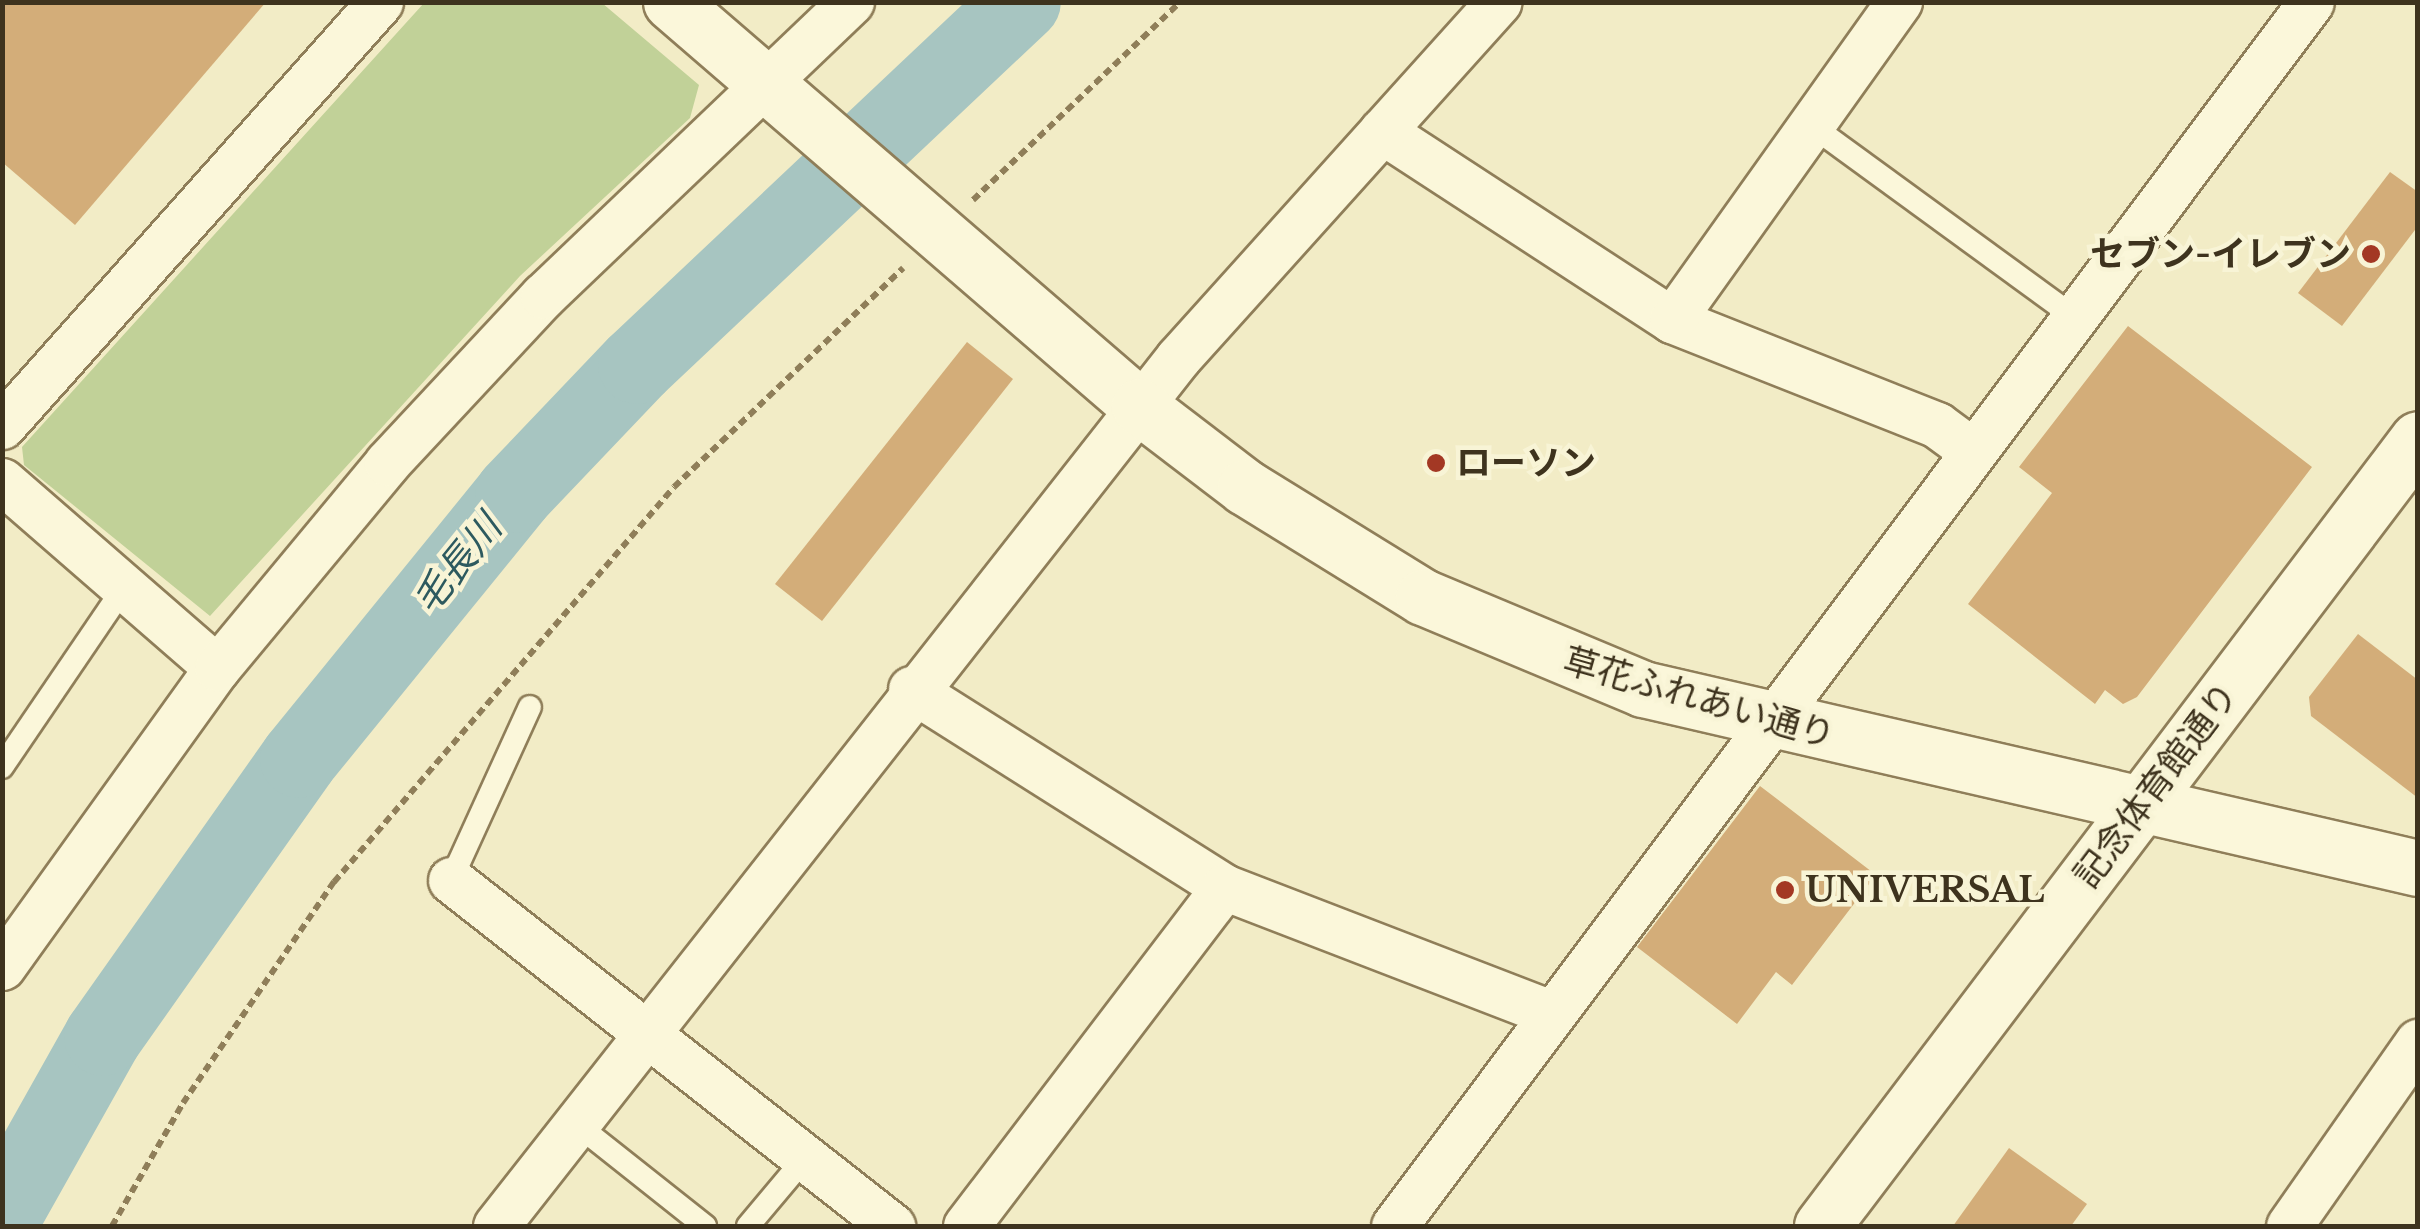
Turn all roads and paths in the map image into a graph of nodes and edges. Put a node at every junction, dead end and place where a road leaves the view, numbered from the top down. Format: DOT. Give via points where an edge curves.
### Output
graph roads {
  1 [pos="380,2"];
  2 [pos="671,2"];
  3 [pos="851,2"];
  4 [pos="1180,2"];
  5 [pos="1498,2"];
  6 [pos="1899,2"];
  7 [pos="2311,2"];
  8 [pos="774,92"];
  9 [pos="1811,125"];
  10 [pos="1382,131"];
  11 [pos="930,230"];
  12 [pos="2074,317"];
  13 [pos="1672,320"];
  14 [pos="1139,406"];
  15 [pos="2,426"];
  16 [pos="2418,440"];
  17 [pos="1971,450"];
  18 [pos="2,481"];
  19 [pos="123,589"];
  20 [pos="217,668"];
  21 [pos="911,690"];
  22 [pos="530,707"];
  23 [pos="1768,723"];
  24 [pos="2,766"];
  25 [pos="2140,807"];
  26 [pos="2418,868"];
  27 [pos="450,880"];
  28 [pos="1224,887"];
  29 [pos="2,967"];
  30 [pos="1548,1012"];
  31 [pos="644,1032"];
  32 [pos="2418,1042"];
  33 [pos="575,1123"];
  34 [pos="806,1157"];
  35 [pos="496,1226"];
  36 [pos="705,1226"];
  37 [pos="748,1226"];
  38 [pos="892,1226"];
  39 [pos="966,1226"];
  40 [pos="1394,1226"];
  41 [pos="1822,1226"];
  42 [pos="2289,1226"];
  1 -- 15 [label="street"];
  2 -- 8 [label="street, 草花ふれあい通り"];
  3 -- 8 [label="street"];
  4 -- 11 [label="path"];
  5 -- 10 [label="street"];
  6 -- 9 [label="street"];
  7 -- 12 [label="street"];
  8 -- 11 [label="street, 草花ふれあい通り"];
  8 -- 20 [label="street" via="543,296"];
  9 -- 12 [label="lane"];
  9 -- 13 [label="street"];
  10 -- 13 [label="street"];
  10 -- 14 [label="street"];
  11 -- 14 [label="street, 草花ふれあい通り"];
  12 -- 17 [label="street"];
  13 -- 17 [label="street" via="1937,425"];
  14 -- 21 [label="street"];
  14 -- 23 [label="street, 草花ふれあい通り" via="1244,487 1423,597 1644,689"];
  16 -- 25 [label="street, 記念体育館通り"];
  17 -- 23 [label="street"];
  18 -- 19 [label="street"];
  19 -- 20 [label="street"];
  19 -- 24 [label="lane"];
  20 -- 29 [label="street"];
  21 -- 28 [label="street"];
  21 -- 31 [label="street"];
  22 -- 27 [label="lane"];
  23 -- 25 [label="street, 草花ふれあい通り"];
  23 -- 30 [label="street"];
  25 -- 26 [label="street, 草花ふれあい通り"];
  25 -- 41 [label="street, 記念体育館通り"];
  27 -- 31 [label="street"];
  28 -- 30 [label="street"];
  28 -- 39 [label="street"];
  30 -- 40 [label="street"];
  31 -- 33 [label="street"];
  31 -- 34 [label="street"];
  32 -- 42 [label="street"];
  33 -- 35 [label="street"];
  33 -- 36 [label="lane"];
  34 -- 37 [label="lane"];
  34 -- 38 [label="street"];
}
